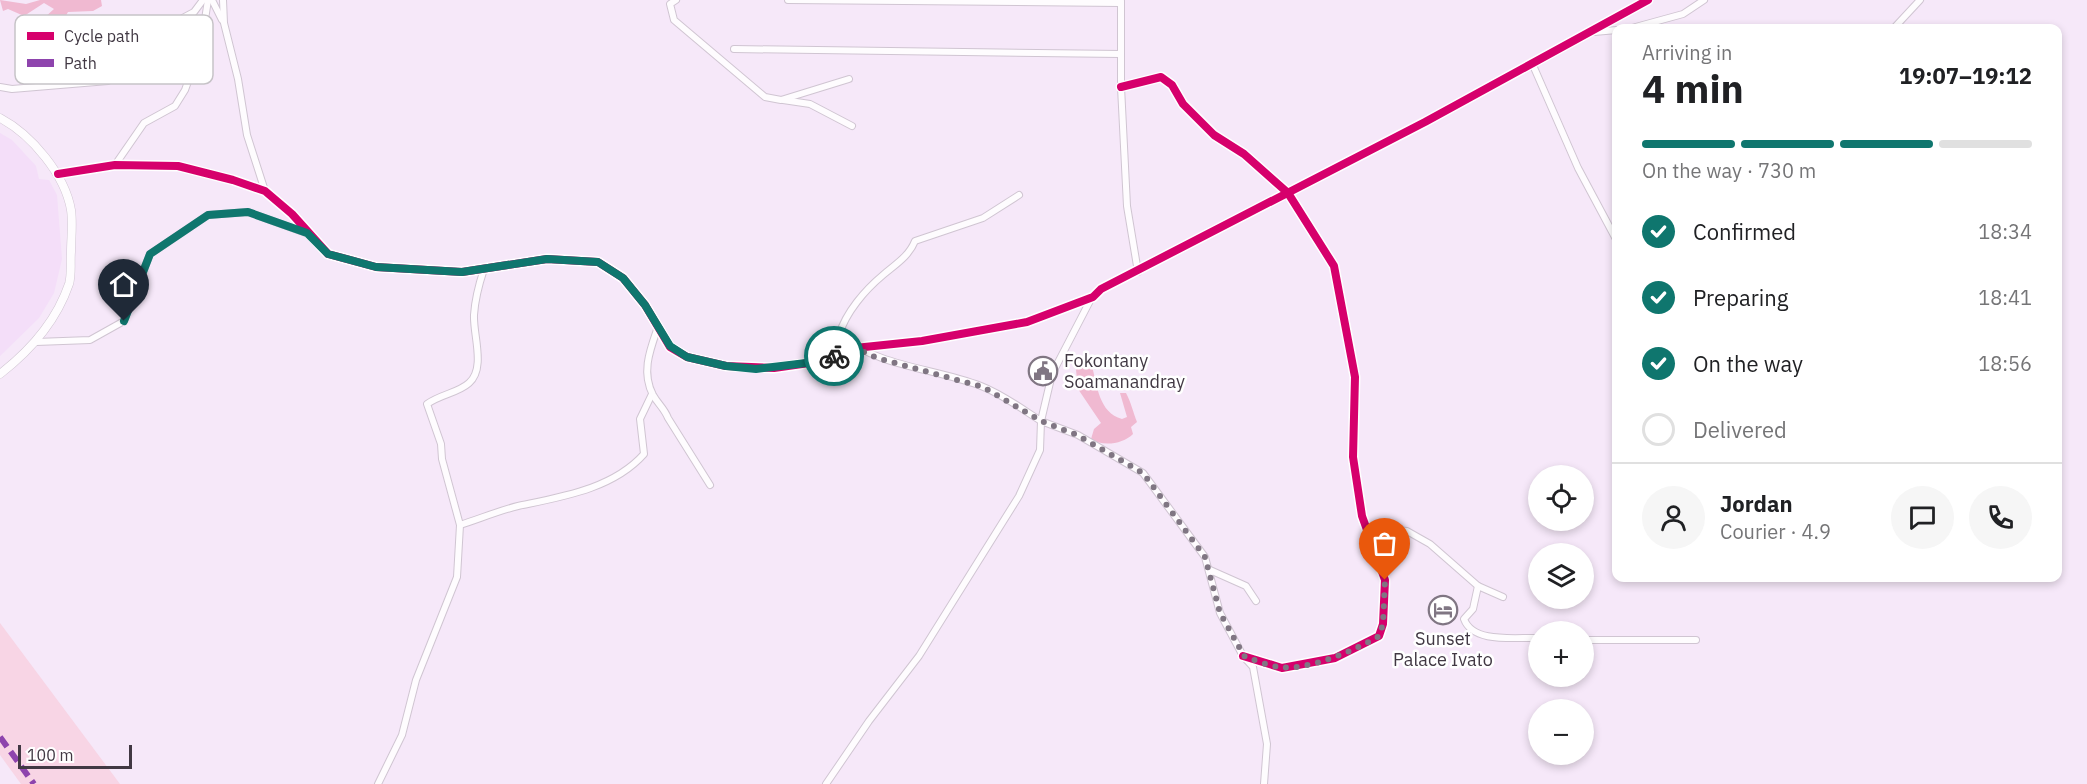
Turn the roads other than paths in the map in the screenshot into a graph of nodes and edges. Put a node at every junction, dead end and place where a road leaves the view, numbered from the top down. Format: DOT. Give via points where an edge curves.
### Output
graph roads {
  1 [pos="208,0"];
  2 [pos="223,0"];
  3 [pos="676,0"];
  4 [pos="788,0"];
  5 [pos="1648,0"];
  6 [pos="1704,0"];
  7 [pos="1920,0"];
  8 [pos="1121,2"];
  9 [pos="188,15"];
  10 [pos="206,15"];
  11 [pos="224,23"];
  12 [pos="1647,24"];
  13 [pos="1898,24"];
  14 [pos="1612,30"];
  15 [pos="1589,32"];
  16 [pos="734,49"];
  17 [pos="1121,54"];
  18 [pos="1532,63"];
  19 [pos="849,80"];
  20 [pos="72,84"];
  21 [pos="186,84"];
  22 [pos="0,87"];
  23 [pos="1121,87"];
  24 [pos="781,100"];
  25 [pos="0,118"];
  26 [pos="852,126"];
  27 [pos="115,165"];
  28 [pos="58,174"];
  29 [pos="265,191"];
  30 [pos="1288,193"];
  31 [pos="1018,195"];
  32 [pos="1612,232"];
  33 [pos="307,233"];
  34 [pos="484,269"];
  35 [pos="1138,272"];
  36 [pos="1093,297"];
  37 [pos="658,327"];
  38 [pos="36,342"];
  39 [pos="855,348"];
  40 [pos="0,374"];
  41 [pos="652,394"];
  42 [pos="1041,421"];
  43 [pos="710,485"];
  44 [pos="460,525"];
  45 [pos="1367,526"];
  46 [pos="1210,570"];
  47 [pos="1478,586"];
  48 [pos="1503,597"];
  49 [pos="1256,601"];
  50 [pos="1528,637"];
  51 [pos="1594,640"];
  52 [pos="1696,640"];
  53 [pos="1244,656"];
  54 [pos="378,784"];
  55 [pos="826,784"];
  56 [pos="1264,784"];
  1 -- 9 [label="street"];
  1 -- 10 [label="street"];
  1 -- 11 [label="street"];
  2 -- 11 [label="street"];
  3 -- 24 [label="street" via="670,4 674,20 765,97"];
  4 -- 8 [label="street"];
  5 -- 15 [label="street"];
  6 -- 12 [label="street" via="1683,14"];
  7 -- 13 [label="street"];
  8 -- 17 [label="street"];
  11 -- 29 [label="street" via="247,135"];
  14 -- 15 [label="street"];
  15 -- 18 [label="street"];
  16 -- 17 [label="street"];
  17 -- 23 [label="street"];
  18 -- 30 [label="street"];
  18 -- 32 [label="street" via="1578,168"];
  19 -- 24 [label="street"];
  20 -- 22 [label="street"];
  21 -- 27 [label="street" via="175,106 144,123"];
  23 -- 30 [label="street" via="1161,78 1172,85 1183,104 1214,135 1244,154"];
  23 -- 35 [label="street" via="1127,206"];
  24 -- 26 [label="street" via="810,104"];
  25 -- 28 [label="street" via="33,144"];
  27 -- 28 [label="street"];
  27 -- 29 [label="street" via="178,166"];
  28 -- 38 [label="street" via="71,210 70,282"];
  29 -- 33 [label="street"];
  30 -- 35 [label="street"];
  30 -- 45 [label="street" via="1334,266 1355,377 1353,457"];
  31 -- 39 [label="street" via="983,218 915,241 910,252 880,277 843,321 839,335"];
  33 -- 34 [label="street" via="328,254 376,267 423,272"];
  33 -- 38 [label="street" via="248,212 208,215 150,254 124,321 90,340"];
  34 -- 37 [label="street" via="547,259 598,262 623,278"];
  34 -- 44 [label="street" via="474,316 478,370 471,382 439,395 428,404"];
  35 -- 36 [label="street" via="1101,289"];
  36 -- 39 [label="street" via="1027,322 922,341"];
  36 -- 42 [label="street" via="1052,374"];
  37 -- 39 [label="street" via="670,346 687,357 726,366 756,369 813,362"];
  37 -- 41 [label="street" via="645,365"];
  38 -- 40 [label="street"];
  39 -- 42 [label="street" via="877,358 983,387"];
  41 -- 43 [label="street"];
  41 -- 44 [label="street" via="640,419 644,454 638,461 568,497 516,507"];
  42 -- 46 [label="street" via="1077,435 1143,473 1205,557"];
  42 -- 55 [label="street" via="1040,450 1019,496 919,656"];
  44 -- 54 [label="street" via="457,577 416,680 402,735"];
  45 -- 47 [label="street" via="1407,531 1430,544"];
  45 -- 53 [label="street" via="1385,580 1379,636 1335,658 1282,668"];
  46 -- 49 [label="street" via="1246,586"];
  46 -- 53 [label="street" via="1220,613"];
  47 -- 48 [label="street"];
  47 -- 50 [label="street" via="1473,609 1464,619 1468,628 1477,634"];
  51 -- 52 [label="street"];
  53 -- 56 [label="street" via="1253,667 1267,744"];
}
